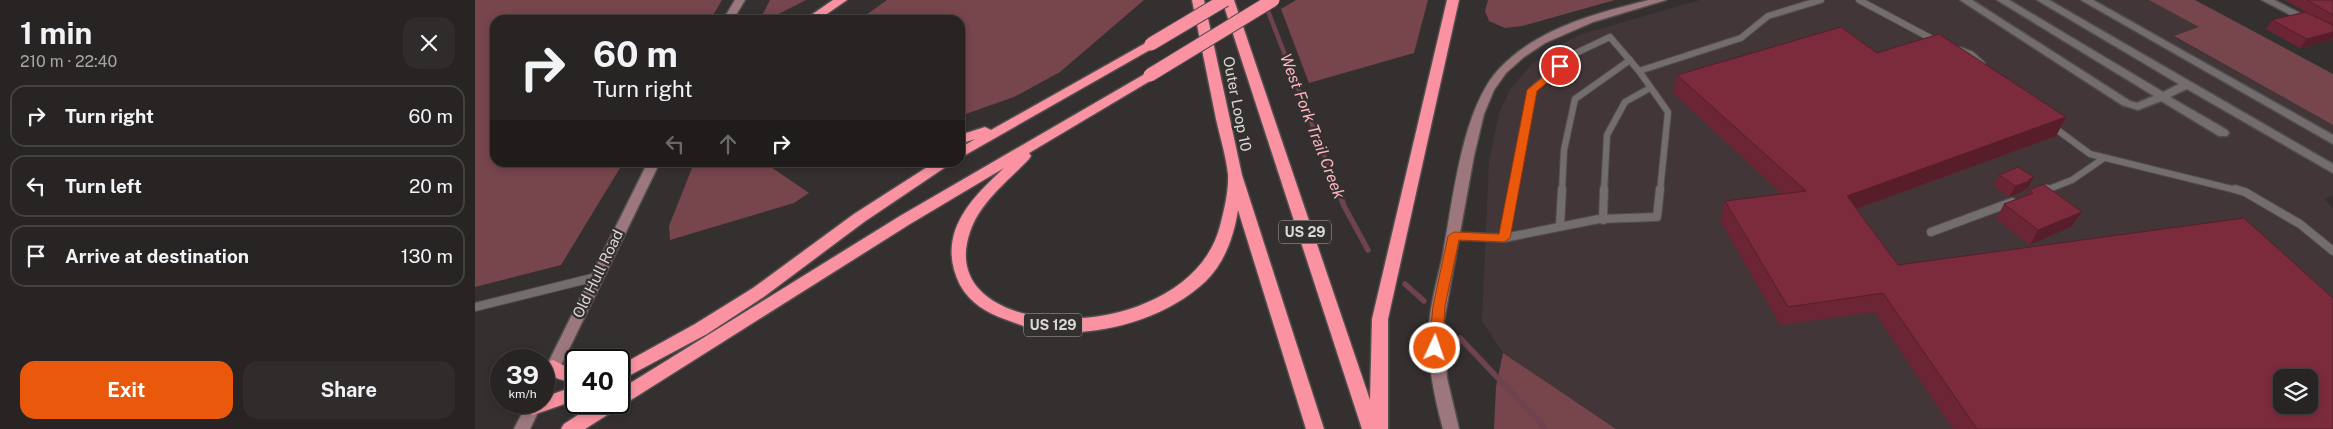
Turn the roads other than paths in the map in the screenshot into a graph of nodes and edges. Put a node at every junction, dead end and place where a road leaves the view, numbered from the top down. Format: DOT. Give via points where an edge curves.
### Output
graph roads {
  1 [pos="740,0"];
  2 [pos="841,0"];
  3 [pos="1198,0"];
  4 [pos="1226,0"];
  5 [pos="1273,0"];
  6 [pos="1453,0"];
  7 [pos="1661,0"];
  8 [pos="1821,0"];
  9 [pos="1859,0"];
  10 [pos="1965,0"];
  11 [pos="2002,0"];
  12 [pos="2042,0"];
  13 [pos="2086,0"];
  14 [pos="2267,0"];
  15 [pos="731,15"];
  16 [pos="818,15"];
  17 [pos="2333,34"];
  18 [pos="1941,44"];
  19 [pos="1949,47"];
  20 [pos="1629,60"];
  21 [pos="1985,66"];
  22 [pos="1639,71"];
  23 [pos="2187,85"];
  24 [pos="1650,88"];
  25 [pos="1068,92"];
  26 [pos="2163,96"];
  27 [pos="2049,123"];
  28 [pos="2223,133"];
  29 [pos="965,138"];
  30 [pos="2333,140"];
  31 [pos="1036,143"];
  32 [pos="965,151"];
  33 [pos="2104,158"];
  34 [pos="651,167"];
  35 [pos="938,167"];
  36 [pos="2333,169"];
  37 [pos="1235,175"];
  38 [pos="2037,193"];
  39 [pos="2019,200"];
  40 [pos="1603,220"];
  41 [pos="1560,226"];
  42 [pos="1931,232"];
  43 [pos="1454,236"];
  44 [pos="1504,238"];
  45 [pos="2333,251"];
  46 [pos="596,277"];
  47 [pos="475,307"];
  48 [pos="642,362"];
  49 [pos="555,363"];
  50 [pos="630,365"];
  51 [pos="630,368"];
  52 [pos="630,392"];
  53 [pos="530,414"];
  54 [pos="594,414"];
  55 [pos="522,429"];
  56 [pos="571,429"];
  57 [pos="1315,429"];
  58 [pos="1371,429"];
  59 [pos="1379,429"];
  60 [pos="1451,429"];
  1 -- 15 [label="street"];
  2 -- 16 [label="highway"];
  3 -- 37 [label="highway, Outer Loop 10 / US 29"];
  4 -- 25 [label="highway, bridge"];
  4 -- 58 [label="highway, US 29"];
  5 -- 31 [label="highway, Outer Loop 10 / US 129, bridge"];
  6 -- 59 [label="highway" via="1380,319"];
  7 -- 43 [label="street" via="1570,28 1527,50 1505,68 1489,90 1475,128"];
  8 -- 22 [label="lane" via="1768,16 1741,38"];
  9 -- 18 [label="lane"];
  10 -- 26 [label="street" via="2126,103 2139,107"];
  11 -- 26 [label="street"];
  12 -- 23 [label="street"];
  13 -- 30 [label="street"];
  14 -- 17 [label="street"];
  19 -- 21 [label="lane" via="1971,54"];
  20 -- 22 [label="lane"];
  20 -- 41 [label="lane" via="1575,99 1564,150"];
  20 -- 44 [label="lane" via="1610,37 1574,54 1532,90"];
  22 -- 24 [label="lane"];
  23 -- 26 [label="street"];
  23 -- 36 [label="street"];
  24 -- 40 [label="lane" via="1625,102 1607,135"];
  24 -- 40 [label="lane" via="1668,112 1657,217"];
  25 -- 29 [label="highway"];
  25 -- 32 [label="highway"];
  26 -- 28 [label="street"];
  27 -- 33 [label="lane" via="2090,154"];
  31 -- 37 [label="highway, US 129" via="977,205 962,233 958,264 971,290 987,307 1056,326 1127,317 1165,301 1195,281 1213,260 1223,241 1232,214"];
  31 -- 52 [label="highway" via="905,220"];
  33 -- 38 [label="lane" via="2072,180"];
  33 -- 45 [label="lane" via="2245,192 2300,224"];
  34 -- 46 [label="street, Old Hull Road"];
  35 -- 48 [label="highway" via="859,218 759,292"];
  37 -- 57 [label="highway, US 29"];
  39 -- 42 [label="lane"];
  40 -- 41 [label="lane"];
  41 -- 44 [label="lane"];
  43 -- 44 [label="lane"];
  43 -- 60 [label="street" via="1439,306 1435,348 1441,393"];
  46 -- 47 [label="lane"];
  46 -- 49 [label="street, Old Hull Road"];
  48 -- 50 [label="highway"];
  48 -- 51 [label="highway"];
  53 -- 55 [label="street"];
  54 -- 56 [label="highway"];
}
